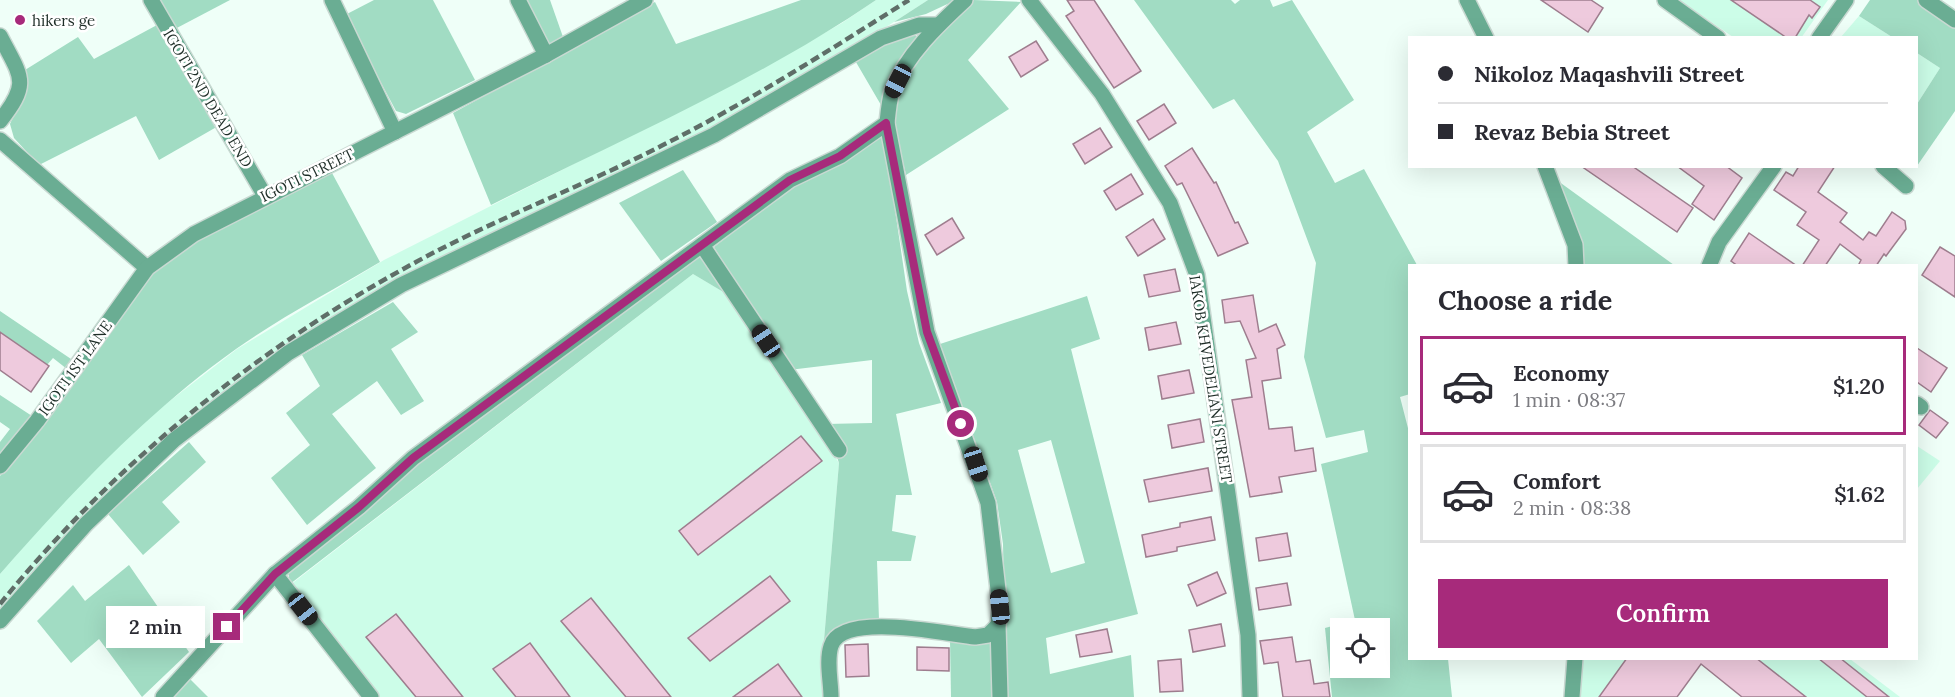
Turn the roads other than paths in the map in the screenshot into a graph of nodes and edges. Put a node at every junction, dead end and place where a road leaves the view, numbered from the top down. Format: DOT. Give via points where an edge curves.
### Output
graph roads {
  1 [pos="151,0"];
  2 [pos="332,0"];
  3 [pos="518,0"];
  4 [pos="645,0"];
  5 [pos="965,0"];
  6 [pos="1029,0"];
  7 [pos="1467,0"];
  8 [pos="1665,0"];
  9 [pos="1846,0"];
  10 [pos="1926,0"];
  11 [pos="1955,20"];
  12 [pos="938,25"];
  13 [pos="0,36"];
  14 [pos="1485,36"];
  15 [pos="1715,36"];
  16 [pos="1820,36"];
  17 [pos="546,55"];
  18 [pos="0,121"];
  19 [pos="886,123"];
  20 [pos="394,132"];
  21 [pos="0,140"];
  22 [pos="1546,168"];
  23 [pos="1773,168"];
  24 [pos="1885,168"];
  25 [pos="1906,186"];
  26 [pos="265,196"];
  27 [pos="702,245"];
  28 [pos="1576,264"];
  29 [pos="1710,264"];
  30 [pos="147,268"];
  31 [pos="838,450"];
  32 [pos="0,466"];
  33 [pos="275,574"];
  34 [pos="0,621"];
  35 [pos="998,625"];
  36 [pos="1575,660"];
  37 [pos="163,697"];
  38 [pos="371,697"];
  39 [pos="831,697"];
  40 [pos="1000,697"];
  41 [pos="1250,697"];
  42 [pos="1572,697"];
  1 -- 26 [label="street, IGOTI 2ND DEAD END"];
  2 -- 20 [label="street"];
  3 -- 17 [label="street"];
  4 -- 17 [label="street, IGOTI STREET"];
  5 -- 12 [label="street"];
  6 -- 41 [label="street, IAKOB KHVEDELIANI STREET" via="1102,94 1170,203 1197,275 1248,635"];
  7 -- 14 [label="street"];
  8 -- 15 [label="street"];
  9 -- 16 [label="street"];
  10 -- 11 [label="street"];
  12 -- 19 [label="street" via="892,92"];
  12 -- 34 [label="street" via="919,25 881,38 714,135 401,285 288,353 174,440 86,524"];
  13 -- 18 [label="street" via="22,86"];
  17 -- 20 [label="street, IGOTI STREET"];
  19 -- 27 [label="street" via="840,156 790,180"];
  19 -- 35 [label="street" via="927,332 988,503 1000,607"];
  20 -- 26 [label="street, IGOTI STREET"];
  21 -- 30 [label="street"];
  22 -- 28 [label="street" via="1575,245"];
  23 -- 29 [label="street" via="1719,242"];
  24 -- 25 [label="street"];
  26 -- 30 [label="street, IGOTI STREET" via="194,234"];
  27 -- 31 [label="street"];
  27 -- 33 [label="street" via="413,458"];
  30 -- 32 [label="street, IGOTI 1ST LANE"];
  33 -- 37 [label="street"];
  33 -- 38 [label="street"];
  35 -- 39 [label="street" via="987,635 975,637 889,627 854,628 840,633 831,646"];
  35 -- 40 [label="street"];
  36 -- 42 [label="street"];
}
